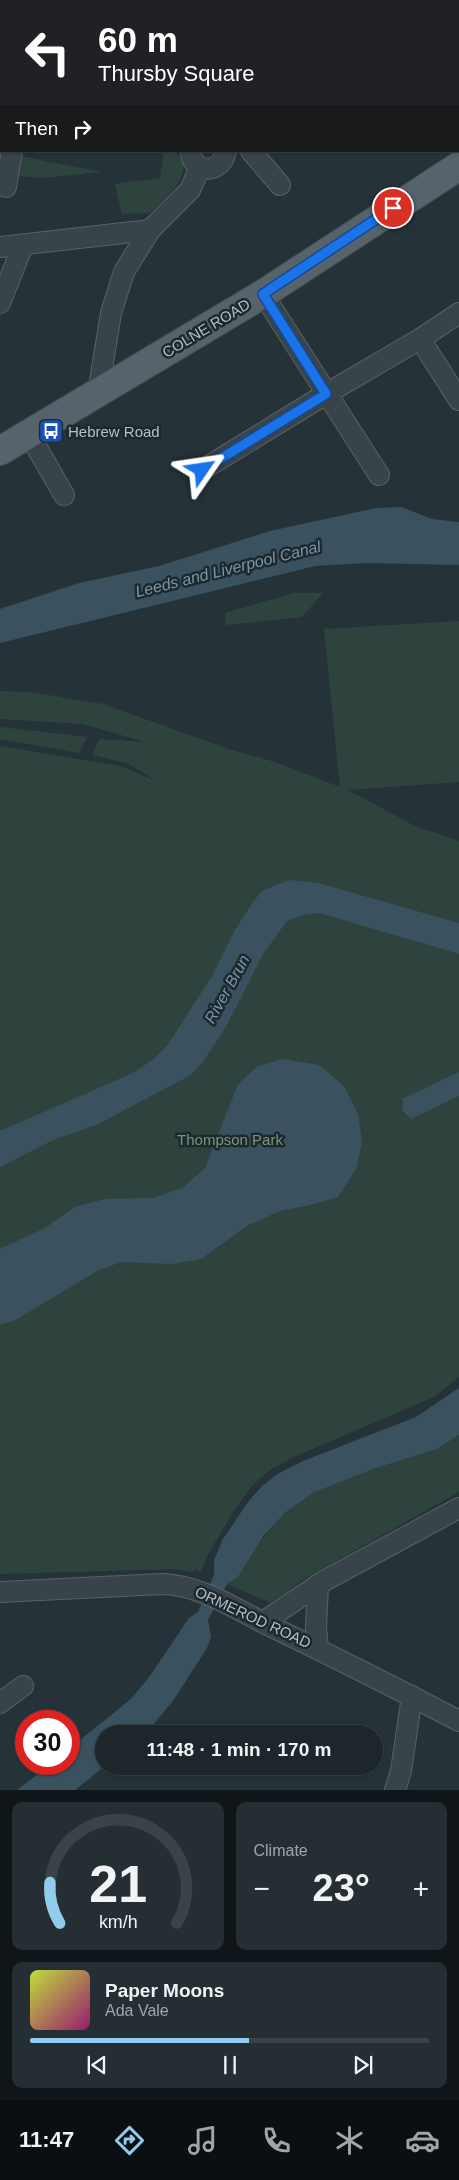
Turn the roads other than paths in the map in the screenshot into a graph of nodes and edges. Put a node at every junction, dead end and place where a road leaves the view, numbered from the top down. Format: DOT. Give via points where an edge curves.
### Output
graph roads {
  1 [pos="12,152"];
  2 [pos="226,152"];
  3 [pos="252,152"];
  4 [pos="196,159"];
  5 [pos="459,166"];
  6 [pos="280,185"];
  7 [pos="6,186"];
  8 [pos="150,230"];
  9 [pos="23,245"];
  10 [pos="0,247"];
  11 [pos="263,294"];
  12 [pos="0,303"];
  13 [pos="459,313"];
  14 [pos="420,339"];
  15 [pos="98,393"];
  16 [pos="326,394"];
  17 [pos="459,400"];
  18 [pos="30,434"];
  19 [pos="0,451"];
  20 [pos="202,470"];
  21 [pos="379,475"];
  22 [pos="64,495"];
  23 [pos="459,1508"];
  24 [pos="318,1585"];
  25 [pos="0,1592"];
  26 [pos="263,1622"];
  27 [pos="318,1648"];
  28 [pos="23,1686"];
  29 [pos="412,1696"];
  30 [pos="0,1703"];
  31 [pos="459,1721"];
  32 [pos="395,1790"];
  1 -- 7 [label="street"];
  2 -- 4 [label="street" via="220,164 214,168"];
  3 -- 6 [label="street"];
  4 -- 8 [label="street" via="190,190"];
  5 -- 11 [label="main road, COLNE ROAD"];
  8 -- 9 [label="street"];
  8 -- 15 [label="street" via="124,272 111,313"];
  9 -- 10 [label="street"];
  9 -- 12 [label="street"];
  11 -- 15 [label="main road, COLNE ROAD"];
  11 -- 16 [label="street"];
  13 -- 14 [label="street"];
  14 -- 16 [label="street"];
  14 -- 17 [label="street"];
  15 -- 18 [label="main road, COLNE ROAD"];
  16 -- 20 [label="street"];
  16 -- 21 [label="street"];
  18 -- 19 [label="main road, COLNE ROAD"];
  18 -- 22 [label="street"];
  23 -- 24 [label="street"];
  24 -- 26 [label="street"];
  24 -- 27 [label="street"];
  25 -- 26 [label="street, ORMEROD ROAD" via="180,1584"];
  26 -- 27 [label="street, ORMEROD ROAD"];
  27 -- 29 [label="street, ORMEROD ROAD"];
  28 -- 30 [label="street"];
  29 -- 31 [label="street, ORMEROD ROAD"];
  29 -- 32 [label="street" via="401,1771"];
}
